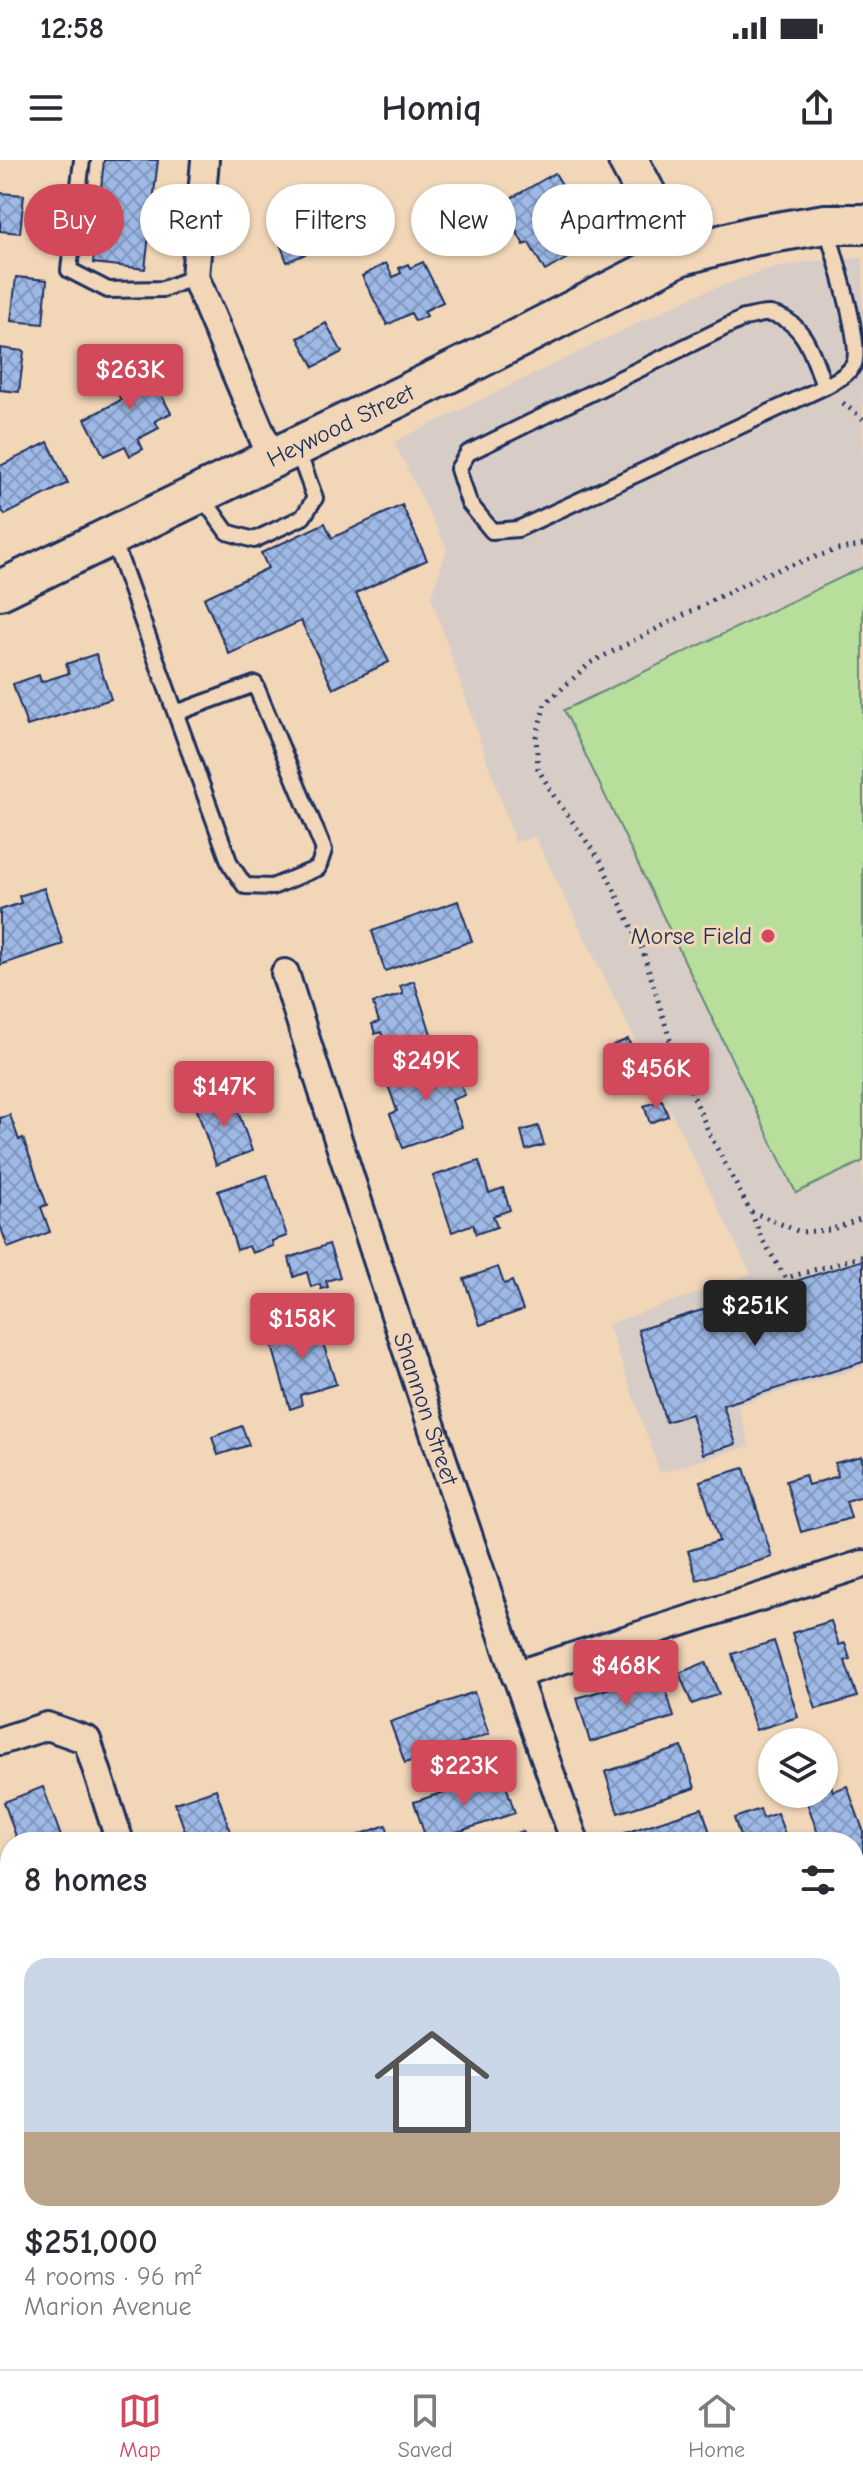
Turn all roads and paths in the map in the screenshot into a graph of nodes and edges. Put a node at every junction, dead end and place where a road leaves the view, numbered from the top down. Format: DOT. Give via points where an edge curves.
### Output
graph roads {
  1 [pos="82,160"];
  2 [pos="205,160"];
  3 [pos="628,160"];
  4 [pos="641,184"];
  5 [pos="825,224"];
  6 [pos="863,224"];
  7 [pos="713,247"];
  8 [pos="679,256"];
  9 [pos="195,277"];
  10 [pos="824,387"];
  11 [pos="284,453"];
  12 [pos="200,494"];
  13 [pos="112,536"];
  14 [pos="863,545"];
  15 [pos="0,590"];
  16 [pos="176,713"];
  17 [pos="285,973"];
  18 [pos="750,1211"];
  19 [pos="863,1218"];
  20 [pos="863,1256"];
  21 [pos="863,1564"];
  22 [pos="515,1675"];
  23 [pos="0,1741"];
  24 [pos="117,1832"];
  25 [pos="571,1832"];
  1 -- 9 [label="lane" via="69,270 108,290 163,289"];
  2 -- 9 [label="street"];
  3 -- 4 [label="street"];
  5 -- 6 [label="street, Heywood Street"];
  5 -- 7 [label="street, Heywood Street"];
  5 -- 10 [label="lane" via="857,341 855,363"];
  8 -- 11 [label="street, Heywood Street"];
  9 -- 11 [label="street"];
  10 -- 10 [label="lane" via="518,529 492,531 469,503 458,469 468,453 744,318 769,314 789,322 806,339"];
  11 -- 12 [label="street, Heywood Street"];
  11 -- 12 [label="lane" via="315,498 303,517 254,540 227,532"];
  12 -- 13 [label="street, Heywood Street"];
  13 -- 15 [label="street, Heywood Street"];
  13 -- 16 [label="lane"];
  14 -- 18 [label="path" via="762,575 590,663 545,704 536,737 538,769 600,860 619,899 709,1133"];
  16 -- 16 [label="lane" via="230,864 245,886 272,887 318,868 324,850 255,684"];
  17 -- 22 [label="street, Shannon Street"];
  18 -- 19 [label="path" via="800,1232 830,1230"];
  18 -- 20 [label="path" via="786,1278"];
  21 -- 22 [label="street"];
  22 -- 25 [label="street, Shannon Street"];
  23 -- 24 [label="street" via="47,1726 87,1740"];
}
